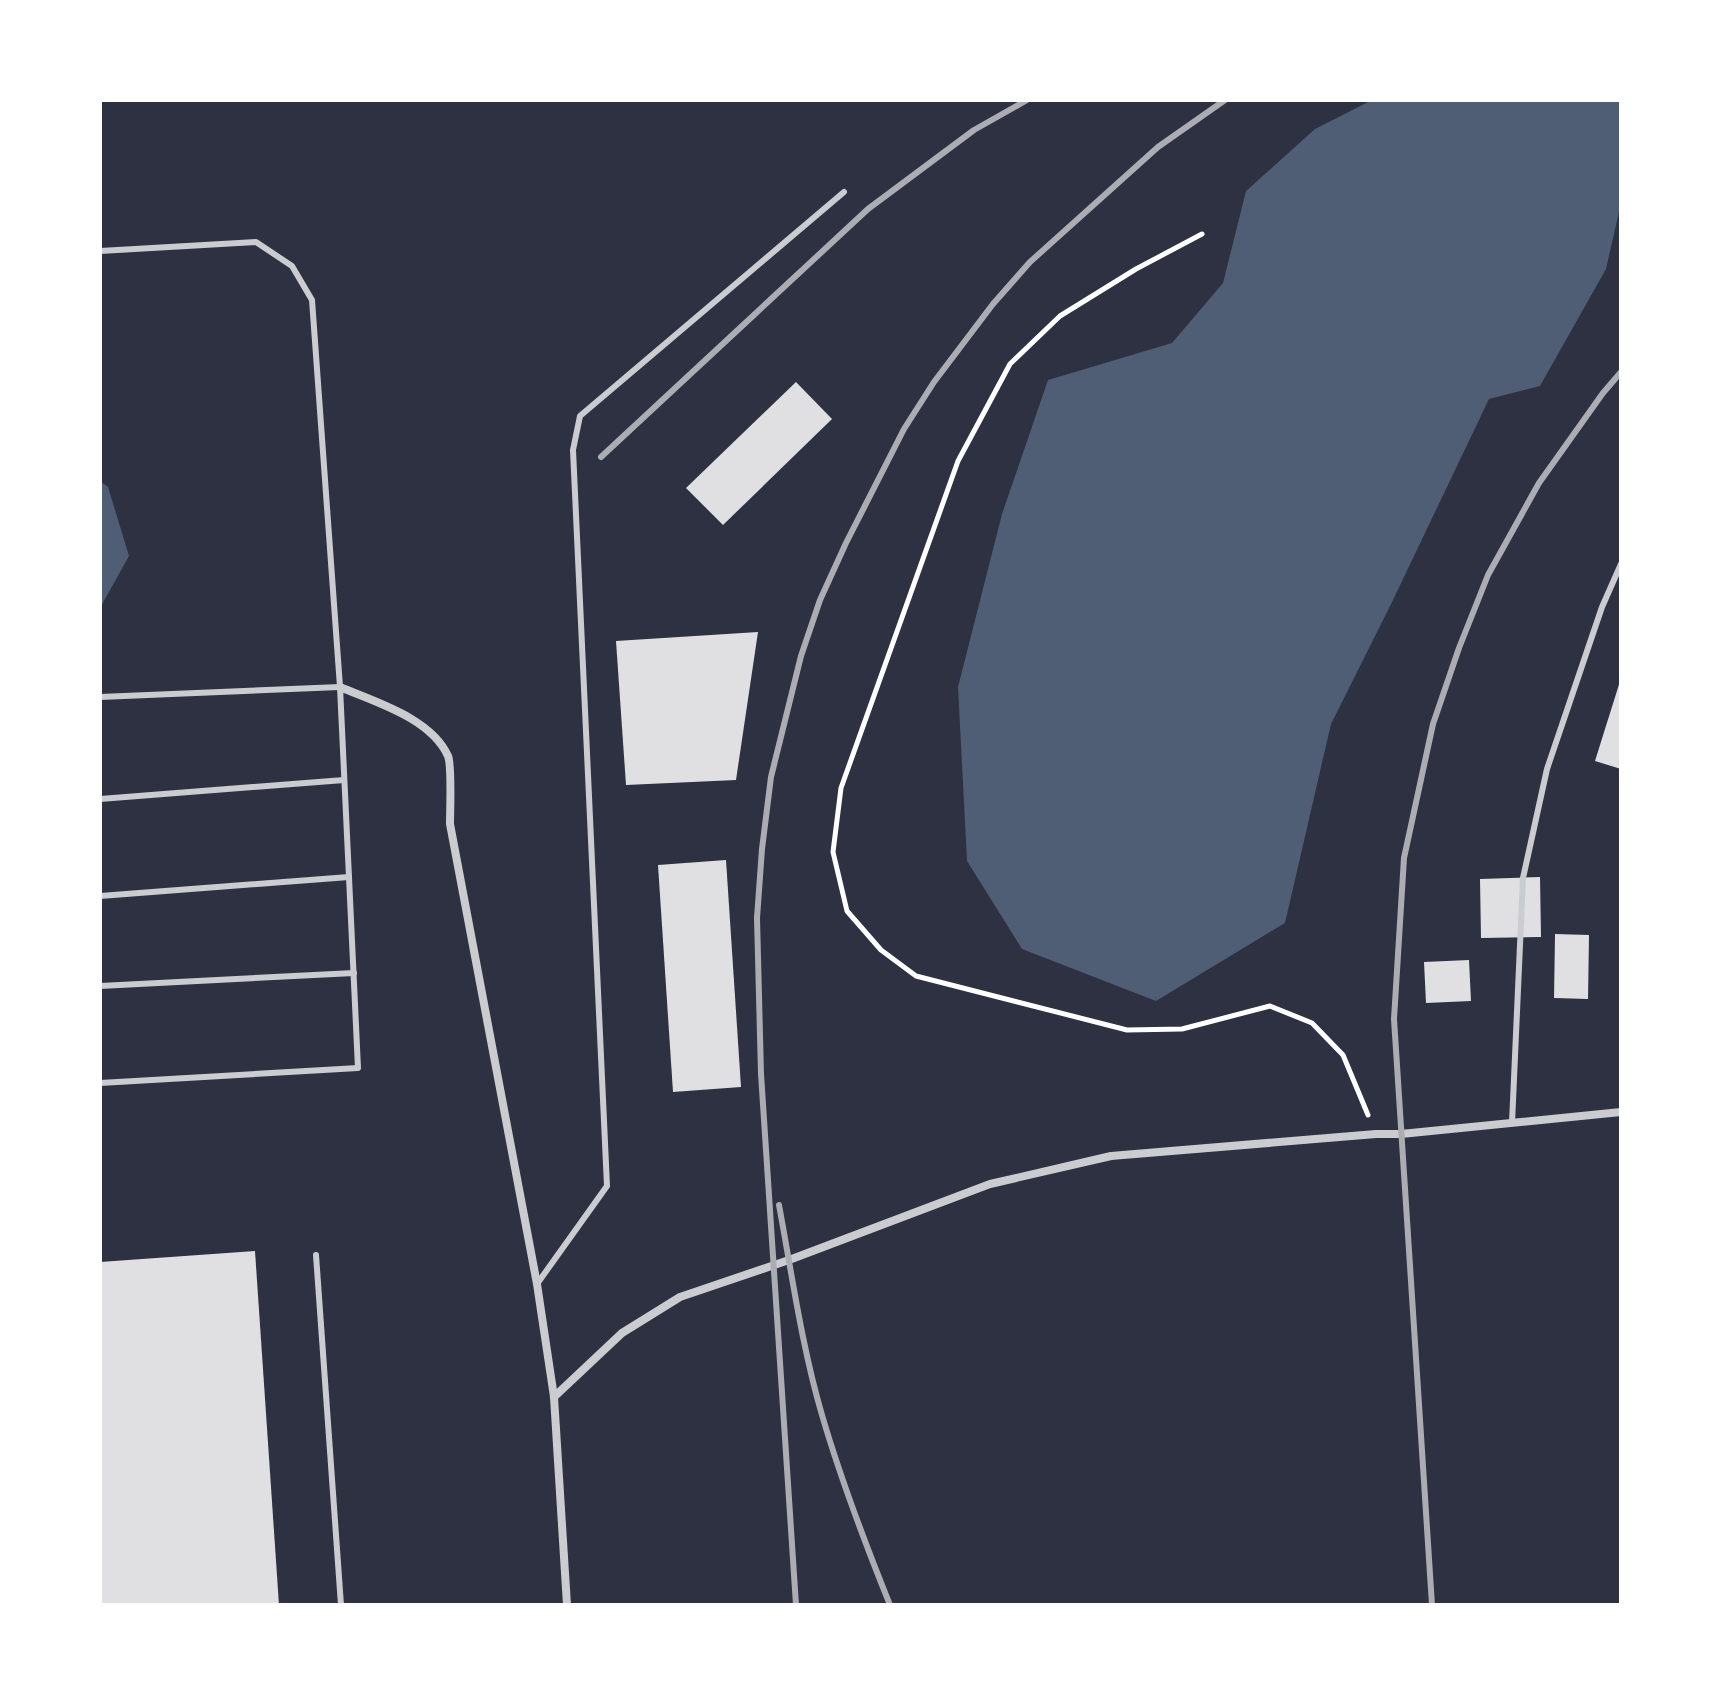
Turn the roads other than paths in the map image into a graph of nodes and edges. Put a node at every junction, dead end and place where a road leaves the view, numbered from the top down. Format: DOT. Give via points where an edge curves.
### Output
graph roads {
  1 [pos="844,192"];
  2 [pos="100,251"];
  3 [pos="1621,564"];
  4 [pos="340,687"];
  5 [pos="100,697"];
  6 [pos="344,780"];
  7 [pos="100,799"];
  8 [pos="349,877"];
  9 [pos="100,896"];
  10 [pos="354,973"];
  11 [pos="100,986"];
  12 [pos="100,1083"];
  13 [pos="1621,1112"];
  14 [pos="1512,1123"];
  15 [pos="316,1255"];
  16 [pos="537,1284"];
  17 [pos="554,1397"];
  18 [pos="341,1605"];
  19 [pos="567,1605"];
  1 -- 16 [label="lane" via="580,416 573,450 607,1186"];
  2 -- 4 [label="lane" via="256,242 292,266 312,300"];
  3 -- 14 [label="lane" via="1547,769 1523,878"];
  4 -- 5 [label="lane"];
  4 -- 6 [label="lane"];
  4 -- 16 [label="street" via="403,714 431,733 449,758 450,824"];
  6 -- 7 [label="lane"];
  6 -- 8 [label="lane"];
  8 -- 9 [label="lane"];
  8 -- 10 [label="lane"];
  10 -- 11 [label="lane"];
  10 -- 12 [label="lane" via="358,1068"];
  13 -- 14 [label="street"];
  14 -- 17 [label="street" via="1111,1156 990,1184 680,1297 622,1333"];
  15 -- 18 [label="lane"];
  16 -- 17 [label="street"];
  17 -- 19 [label="street"];
}
